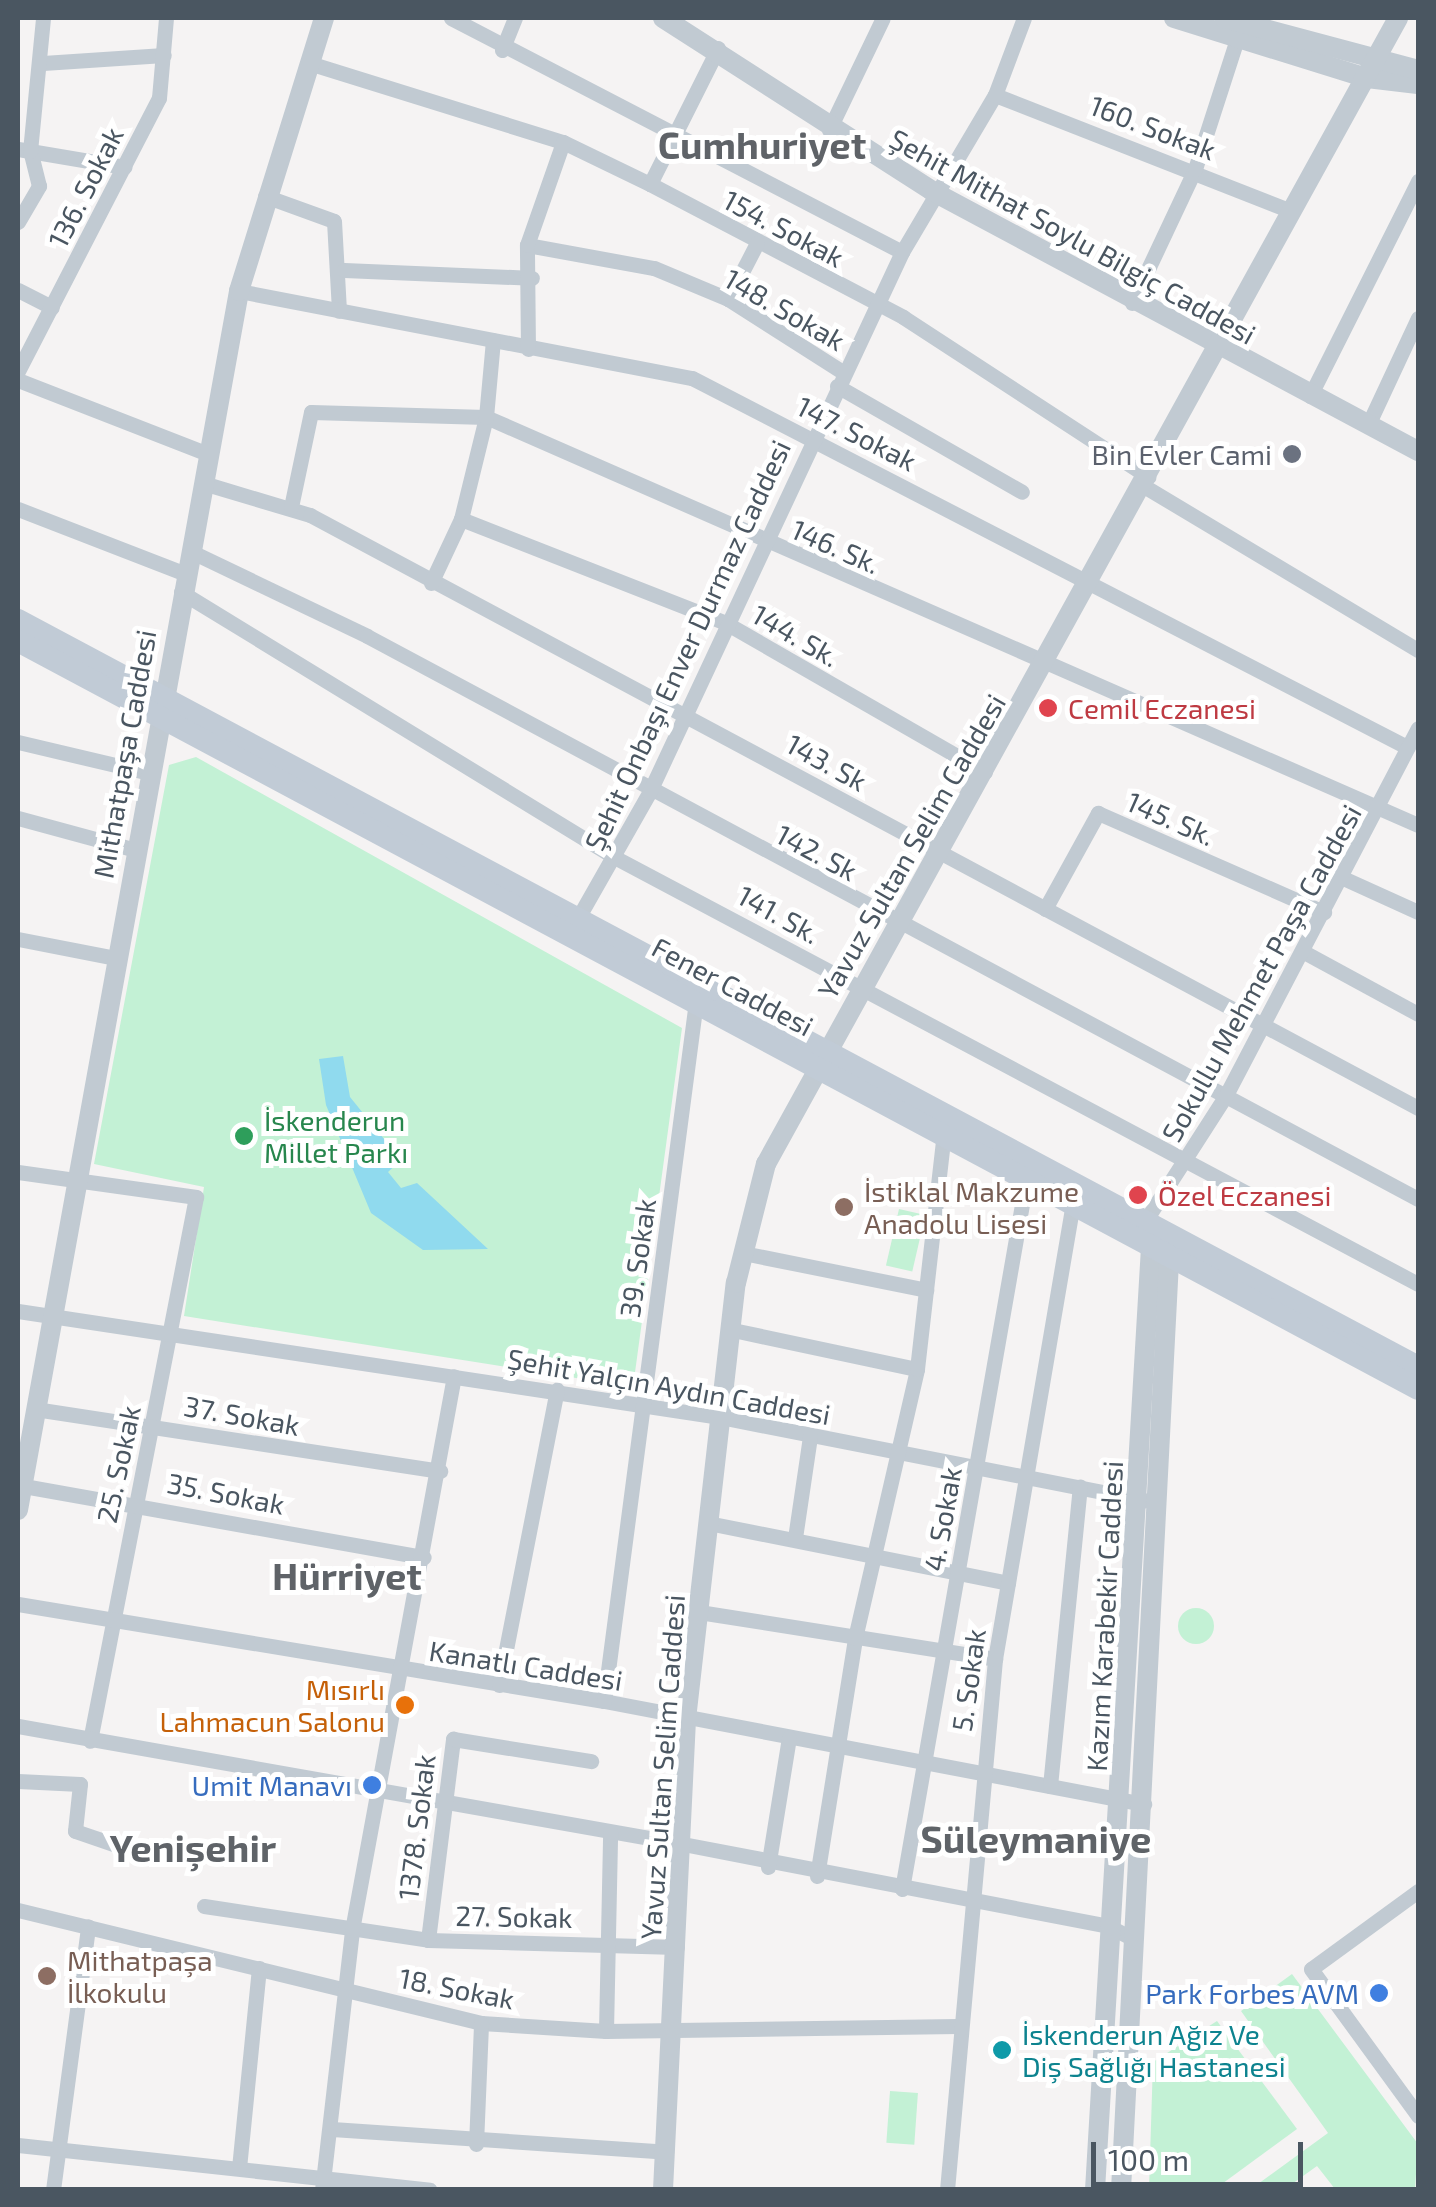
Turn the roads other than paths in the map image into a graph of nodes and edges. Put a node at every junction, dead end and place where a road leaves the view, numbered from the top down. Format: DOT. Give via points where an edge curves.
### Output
graph roads {
  1 [pos="43,18"];
  2 [pos="166,18"];
  3 [pos="324,18"];
  4 [pos="452,18"];
  5 [pos="515,18"];
  6 [pos="668,18"];
  7 [pos="883,18"];
  8 [pos="1024,18"];
  9 [pos="1174,18"];
  10 [pos="1224,18"];
  11 [pos="1398,18"];
  12 [pos="1236,39"];
  13 [pos="718,48"];
  14 [pos="502,50"];
  15 [pos="164,55"];
  16 [pos="310,63"];
  17 [pos="42,64"];
  18 [pos="1372,69"];
  19 [pos="1418,70"];
  20 [pos="1418,84"];
  21 [pos="995,95"];
  22 [pos="829,130"];
  23 [pos="667,137"];
  24 [pos="562,142"];
  25 [pos="24,150"];
  26 [pos="124,167"];
  27 [pos="1195,169"];
  28 [pos="1418,181"];
  29 [pos="650,184"];
  30 [pos="932,191"];
  31 [pos="265,196"];
  32 [pos="1291,211"];
  33 [pos="18,222"];
  34 [pos="758,242"];
  35 [pos="527,245"];
  36 [pos="902,252"];
  37 [pos="344,270"];
  38 [pos="532,278"];
  39 [pos="18,290"];
  40 [pos="239,291"];
  41 [pos="728,299"];
  42 [pos="1132,303"];
  43 [pos="877,305"];
  44 [pos="52,307"];
  45 [pos="339,311"];
  46 [pos="1418,318"];
  47 [pos="493,340"];
  48 [pos="528,348"];
  49 [pos="1220,351"];
  50 [pos="18,372"];
  51 [pos="18,380"];
  52 [pos="841,380"];
  53 [pos="1310,396"];
  54 [pos="486,418"];
  55 [pos="1368,425"];
  56 [pos="814,438"];
  57 [pos="1418,451"];
  58 [pos="208,454"];
  59 [pos="1145,481"];
  60 [pos="202,483"];
  61 [pos="1022,492"];
  62 [pos="291,507"];
  63 [pos="18,509"];
  64 [pos="461,519"];
  65 [pos="764,541"];
  66 [pos="192,552"];
  67 [pos="184,583"];
  68 [pos="432,583"];
  69 [pos="1089,584"];
  70 [pos="18,620"];
  71 [pos="724,622"];
  72 [pos="18,641"];
  73 [pos="1418,650"];
  74 [pos="1045,667"];
  75 [pos="161,704"];
  76 [pos="687,714"];
  77 [pos="1414,738"];
  78 [pos="18,742"];
  79 [pos="985,772"];
  80 [pos="148,773"];
  81 [pos="649,793"];
  82 [pos="1380,808"];
  83 [pos="18,818"];
  84 [pos="1418,825"];
  85 [pos="136,850"];
  86 [pos="943,854"];
  87 [pos="616,858"];
  88 [pos="1343,878"];
  89 [pos="1045,908"];
  90 [pos="1324,912"];
  91 [pos="1418,912"];
  92 [pos="578,918"];
  93 [pos="904,926"];
  94 [pos="18,939"];
  95 [pos="1302,951"];
  96 [pos="116,958"];
  97 [pos="863,989"];
  98 [pos="696,1000"];
  99 [pos="1418,1011"];
  100 [pos="1260,1023"];
  101 [pos="822,1057"];
  102 [pos="1226,1095"];
  103 [pos="1418,1108"];
  104 [pos="944,1122"];
  105 [pos="1190,1160"];
  106 [pos="1026,1167"];
  107 [pos="18,1172"];
  108 [pos="78,1174"];
  109 [pos="1074,1192"];
  110 [pos="1418,1199"];
  111 [pos="1154,1236"];
  112 [pos="742,1253"];
  113 [pos="1418,1284"];
  114 [pos="926,1290"];
  115 [pos="18,1311"];
  116 [pos="53,1316"];
  117 [pos="733,1330"];
  118 [pos="168,1335"];
  119 [pos="1418,1367"];
  120 [pos="917,1369"];
  121 [pos="454,1376"];
  122 [pos="1418,1389"];
  123 [pos="557,1390"];
  124 [pos="36,1408"];
  125 [pos="641,1409"];
  126 [pos="720,1417"];
  127 [pos="153,1425"];
  128 [pos="810,1436"];
  129 [pos="900,1448"];
  130 [pos="440,1471"];
  131 [pos="976,1471"];
  132 [pos="1031,1480"];
  133 [pos="19,1485"];
  134 [pos="1080,1487"];
  135 [pos="1149,1500"];
  136 [pos="136,1502"];
  137 [pos="18,1510"];
  138 [pos="708,1523"];
  139 [pos="795,1538"];
  140 [pos="424,1557"];
  141 [pos="875,1557"];
  142 [pos="957,1574"];
  143 [pos="1008,1583"];
  144 [pos="18,1604"];
  145 [pos="699,1612"];
  146 [pos="112,1620"];
  147 [pos="855,1638"];
  148 [pos="944,1654"];
  149 [pos="995,1660"];
  150 [pos="394,1671"];
  151 [pos="499,1685"];
  152 [pos="604,1700"];
  153 [pos="686,1720"];
  154 [pos="18,1726"];
  155 [pos="789,1738"];
  156 [pos="90,1741"];
  157 [pos="839,1747"];
  158 [pos="924,1760"];
  159 [pos="591,1761"];
  160 [pos="982,1770"];
  161 [pos="18,1781"];
  162 [pos="1050,1786"];
  163 [pos="378,1792"];
  164 [pos="1120,1799"];
  165 [pos="1144,1804"];
  166 [pos="439,1807"];
  167 [pos="610,1832"];
  168 [pos="683,1844"];
  169 [pos="125,1848"];
  170 [pos="768,1867"];
  171 [pos="817,1876"];
  172 [pos="902,1890"];
  173 [pos="1418,1891"];
  174 [pos="968,1900"];
  175 [pos="204,1906"];
  176 [pos="18,1910"];
  177 [pos="88,1926"];
  178 [pos="1108,1926"];
  179 [pos="352,1930"];
  180 [pos="1134,1939"];
  181 [pos="428,1940"];
  182 [pos="608,1943"];
  183 [pos="677,1947"];
  184 [pos="259,1968"];
  185 [pos="347,1993"];
  186 [pos="481,2023"];
  187 [pos="958,2026"];
  188 [pos="672,2031"];
  189 [pos="606,2032"];
  190 [pos="1418,2116"];
  191 [pos="332,2129"];
  192 [pos="476,2144"];
  193 [pos="18,2145"];
  194 [pos="56,2149"];
  195 [pos="666,2152"];
  196 [pos="239,2168"];
  197 [pos="323,2185"];
  198 [pos="53,2190"];
  199 [pos="430,2190"];
  200 [pos="664,2190"];
  201 [pos="947,2190"];
  202 [pos="1095,2190"];
  203 [pos="1121,2190"];
  1 -- 17 [label="street"];
  2 -- 15 [label="street, 136. Sokak"];
  3 -- 16 [label="street, Mithatpaşa Caddesi"];
  4 -- 14 [label="street"];
  5 -- 14 [label="street"];
  6 -- 13 [label="street, Şehit Mithat Soylu Bilgiç Caddesi"];
  7 -- 22 [label="street"];
  8 -- 21 [label="street, Şehit Onbaşı Enver Durmaz Caddesi"];
  9 -- 12 [label="street"];
  10 -- 18 [label="street"];
  11 -- 18 [label="street, Yavuz Sultan Selim Caddesi"];
  12 -- 18 [label="street"];
  12 -- 27 [label="street"];
  13 -- 22 [label="street, Şehit Mithat Soylu Bilgiç Caddesi"];
  13 -- 23 [label="street"];
  14 -- 23 [label="street"];
  15 -- 17 [label="street"];
  15 -- 26 [label="street, 136. Sokak" via="159,98"];
  16 -- 24 [label="street, 154. Sokak"];
  16 -- 31 [label="street, Mithatpaşa Caddesi"];
  17 -- 25 [label="street"];
  18 -- 19 [label="street"];
  18 -- 20 [label="street"];
  18 -- 32 [label="street, Yavuz Sultan Selim Caddesi"];
  21 -- 27 [label="street, 160. Sokak"];
  21 -- 30 [label="street, Şehit Onbaşı Enver Durmaz Caddesi"];
  22 -- 30 [label="street, Şehit Mithat Soylu Bilgiç Caddesi"];
  23 -- 29 [label="street"];
  23 -- 36 [label="street"];
  24 -- 29 [label="street, 154. Sokak"];
  24 -- 35 [label="street"];
  25 -- 26 [label="street"];
  25 -- 33 [label="street" via="39,186"];
  26 -- 44 [label="street, 136. Sokak"];
  27 -- 32 [label="street, 160. Sokak"];
  27 -- 42 [label="street"];
  28 -- 53 [label="street"];
  29 -- 34 [label="street, 154. Sokak"];
  30 -- 36 [label="street, Şehit Onbaşı Enver Durmaz Caddesi"];
  30 -- 42 [label="street, Şehit Mithat Soylu Bilgiç Caddesi"];
  31 -- 37 [label="street" via="334,221"];
  31 -- 40 [label="street, Mithatpaşa Caddesi"];
  32 -- 49 [label="street, Yavuz Sultan Selim Caddesi"];
  34 -- 41 [label="street"];
  34 -- 43 [label="street, 154. Sokak"];
  35 -- 38 [label="street"];
  35 -- 41 [label="street, 148. Sokak" via="637,262"];
  36 -- 43 [label="street, Şehit Onbaşı Enver Durmaz Caddesi"];
  37 -- 38 [label="street"];
  37 -- 45 [label="street"];
  38 -- 48 [label="street"];
  39 -- 44 [label="street"];
  40 -- 45 [label="street, 147. Sokak"];
  40 -- 58 [label="street, Mithatpaşa Caddesi"];
  41 -- 52 [label="street, 148. Sokak"];
  42 -- 49 [label="street, Şehit Mithat Soylu Bilgiç Caddesi"];
  43 -- 52 [label="street, Şehit Onbaşı Enver Durmaz Caddesi"];
  43 -- 59 [label="street, 154. Sokak"];
  44 -- 50 [label="street, 136. Sokak"];
  45 -- 47 [label="street, 147. Sokak"];
  46 -- 55 [label="street"];
  47 -- 48 [label="street, 147. Sokak"];
  47 -- 54 [label="street"];
  48 -- 56 [label="street, 147. Sokak" via="692,378"];
  49 -- 53 [label="street, Şehit Mithat Soylu Bilgiç Caddesi"];
  49 -- 59 [label="street, Yavuz Sultan Selim Caddesi"];
  51 -- 58 [label="street"];
  52 -- 56 [label="street, Şehit Onbaşı Enver Durmaz Caddesi"];
  52 -- 61 [label="street, 148. Sokak"];
  53 -- 55 [label="street, Şehit Mithat Soylu Bilgiç Caddesi"];
  54 -- 62 [label="street, 146. Sk." via="311,412"];
  54 -- 64 [label="street"];
  54 -- 65 [label="street, 146. Sk."];
  55 -- 57 [label="street, Şehit Mithat Soylu Bilgiç Caddesi"];
  56 -- 65 [label="street, Şehit Onbaşı Enver Durmaz Caddesi"];
  56 -- 69 [label="street, 147. Sokak"];
  58 -- 60 [label="street, Mithatpaşa Caddesi"];
  59 -- 69 [label="street, Yavuz Sultan Selim Caddesi"];
  59 -- 73 [label="street, 154. Sokak"];
  60 -- 62 [label="street, 143. Sk"];
  60 -- 66 [label="street, Mithatpaşa Caddesi"];
  62 -- 68 [label="street, 143. Sk"];
  63 -- 67 [label="street, 141. Sk."];
  64 -- 68 [label="street"];
  64 -- 71 [label="street, 144. Sk."];
  65 -- 71 [label="street, Şehit Onbaşı Enver Durmaz Caddesi"];
  65 -- 74 [label="street, 146. Sk."];
  66 -- 67 [label="street, Mithatpaşa Caddesi"];
  66 -- 81 [label="street, 142. Sk" via="367,636"];
  67 -- 75 [label="street, Mithatpaşa Caddesi"];
  67 -- 87 [label="street, 141. Sk."];
  68 -- 76 [label="street, 143. Sk"];
  69 -- 74 [label="street, Yavuz Sultan Selim Caddesi"];
  69 -- 77 [label="street, 147. Sokak"];
  70 -- 75 [label="main road, Fener Caddesi"];
  71 -- 76 [label="street, Şehit Onbaşı Enver Durmaz Caddesi"];
  71 -- 79 [label="street, 144. Sk."];
  72 -- 75 [label="main road, Fener Caddesi"];
  74 -- 79 [label="street, Yavuz Sultan Selim Caddesi"];
  74 -- 82 [label="street, 146. Sk."];
  75 -- 80 [label="street, Mithatpaşa Caddesi"];
  75 -- 92 [label="main road, Fener Caddesi"];
  75 -- 98 [label="main road, Fener Caddesi"];
  76 -- 81 [label="street, Şehit Onbaşı Enver Durmaz Caddesi"];
  76 -- 86 [label="street, 143. Sk"];
  77 -- 82 [label="street, Sokullu Mehmet Paşa Caddesi"];
  78 -- 80 [label="street"];
  79 -- 86 [label="street, Yavuz Sultan Selim Caddesi"];
  80 -- 85 [label="street, Mithatpaşa Caddesi"];
  81 -- 87 [label="street, Şehit Onbaşı Enver Durmaz Caddesi"];
  81 -- 93 [label="street, 142. Sk"];
  82 -- 84 [label="street, 146. Sk."];
  82 -- 88 [label="street, Sokullu Mehmet Paşa Caddesi"];
  83 -- 85 [label="street"];
  85 -- 96 [label="street, Mithatpaşa Caddesi"];
  86 -- 89 [label="street, 143. Sk"];
  86 -- 93 [label="street, Yavuz Sultan Selim Caddesi"];
  87 -- 92 [label="street, Şehit Onbaşı Enver Durmaz Caddesi"];
  87 -- 97 [label="street, 141. Sk."];
  88 -- 90 [label="street, Sokullu Mehmet Paşa Caddesi"];
  88 -- 91 [label="street"];
  89 -- 90 [label="street, 145. Sk." via="1098,813"];
  89 -- 100 [label="street, 143. Sk"];
  90 -- 95 [label="street, Sokullu Mehmet Paşa Caddesi"];
  92 -- 101 [label="main road, Fener Caddesi"];
  93 -- 97 [label="street, Yavuz Sultan Selim Caddesi"];
  93 -- 102 [label="street, 142. Sk"];
  94 -- 96 [label="street"];
  95 -- 99 [label="street"];
  95 -- 100 [label="street, Sokullu Mehmet Paşa Caddesi"];
  96 -- 108 [label="street, Mithatpaşa Caddesi"];
  97 -- 101 [label="street, Yavuz Sultan Selim Caddesi"];
  97 -- 105 [label="street, 141. Sk."];
  98 -- 101 [label="main road, Fener Caddesi"];
  98 -- 125 [label="street, 39. Sokak"];
  100 -- 102 [label="street, Sokullu Mehmet Paşa Caddesi"];
  100 -- 103 [label="street, 143. Sk"];
  101 -- 104 [label="main road, Fener Caddesi"];
  101 -- 112 [label="street, Yavuz Sultan Selim Caddesi" via="766,1164"];
  102 -- 105 [label="street, Sokullu Mehmet Paşa Caddesi"];
  102 -- 110 [label="street, 142. Sk"];
  104 -- 106 [label="main road, Fener Caddesi"];
  104 -- 114 [label="street"];
  105 -- 111 [label="street, Sokullu Mehmet Paşa Caddesi"];
  105 -- 113 [label="street, 141. Sk."];
  106 -- 109 [label="main road, Fener Caddesi"];
  106 -- 131 [label="street, 4. Sokak"];
  107 -- 108 [label="street"];
  108 -- 116 [label="street, Mithatpaşa Caddesi"];
  108 -- 118 [label="street, 25. Sokak" via="196,1196"];
  109 -- 111 [label="main road, Fener Caddesi"];
  109 -- 132 [label="street, 5. Sokak"];
  111 -- 119 [label="main road, Fener Caddesi"];
  111 -- 122 [label="main road, Fener Caddesi"];
  111 -- 135 [label="street, Kazım Karabekir Caddesi"];
  112 -- 114 [label="street"];
  112 -- 117 [label="street, Yavuz Sultan Selim Caddesi"];
  114 -- 120 [label="street"];
  115 -- 116 [label="street, Şehit Yalçın Aydın Caddesi"];
  116 -- 118 [label="street, Şehit Yalçın Aydın Caddesi"];
  116 -- 124 [label="street, Mithatpaşa Caddesi"];
  117 -- 120 [label="street"];
  117 -- 126 [label="street, Yavuz Sultan Selim Caddesi"];
  118 -- 121 [label="street, Şehit Yalçın Aydın Caddesi"];
  118 -- 127 [label="street, 25. Sokak"];
  120 -- 129 [label="street"];
  121 -- 123 [label="street, Şehit Yalçın Aydın Caddesi"];
  121 -- 130 [label="street"];
  123 -- 125 [label="street, Şehit Yalçın Aydın Caddesi"];
  123 -- 151 [label="street"];
  124 -- 127 [label="street, 37. Sokak"];
  124 -- 133 [label="street, Mithatpaşa Caddesi"];
  125 -- 126 [label="street, Şehit Yalçın Aydın Caddesi"];
  125 -- 152 [label="street, 39. Sokak"];
  126 -- 128 [label="street, Şehit Yalçın Aydın Caddesi"];
  126 -- 138 [label="street, Yavuz Sultan Selim Caddesi"];
  127 -- 130 [label="street, 37. Sokak"];
  127 -- 136 [label="street, 25. Sokak"];
  128 -- 129 [label="street, Şehit Yalçın Aydın Caddesi"];
  128 -- 139 [label="street"];
  129 -- 131 [label="street, Şehit Yalçın Aydın Caddesi"];
  129 -- 141 [label="street"];
  130 -- 140 [label="street"];
  131 -- 132 [label="street, Şehit Yalçın Aydın Caddesi"];
  131 -- 142 [label="street, 4. Sokak"];
  132 -- 134 [label="street, Şehit Yalçın Aydın Caddesi"];
  132 -- 143 [label="street, 5. Sokak"];
  133 -- 136 [label="street, 35. Sokak"];
  133 -- 137 [label="street, Mithatpaşa Caddesi"];
  134 -- 135 [label="street, Şehit Yalçın Aydın Caddesi"];
  134 -- 162 [label="street"];
  135 -- 164 [label="street, Kazım Karabekir Caddesi"];
  135 -- 165 [label="street, Kazım Karabekir Caddesi"];
  136 -- 140 [label="street, 35. Sokak"];
  136 -- 146 [label="street, 25. Sokak"];
  138 -- 139 [label="street"];
  138 -- 145 [label="street, Yavuz Sultan Selim Caddesi"];
  139 -- 141 [label="street"];
  140 -- 150 [label="street"];
  141 -- 142 [label="street"];
  141 -- 147 [label="street"];
  142 -- 143 [label="street"];
  142 -- 148 [label="street, 4. Sokak"];
  143 -- 149 [label="street, 5. Sokak"];
  144 -- 146 [label="street, Kanatlı Caddesi"];
  145 -- 147 [label="street"];
  145 -- 153 [label="street, Yavuz Sultan Selim Caddesi"];
  146 -- 150 [label="street, Kanatlı Caddesi"];
  146 -- 156 [label="street, 25. Sokak"];
  147 -- 148 [label="street"];
  147 -- 157 [label="street"];
  148 -- 149 [label="street"];
  148 -- 158 [label="street, 4. Sokak"];
  149 -- 160 [label="street, 5. Sokak"];
  150 -- 151 [label="street, Kanatlı Caddesi"];
  150 -- 163 [label="street"];
  151 -- 152 [label="street, Kanatlı Caddesi"];
  152 -- 153 [label="street, Kanatlı Caddesi"];
  153 -- 155 [label="street, Kanatlı Caddesi"];
  153 -- 168 [label="street, Yavuz Sultan Selim Caddesi"];
  154 -- 156 [label="street"];
  155 -- 157 [label="street, Kanatlı Caddesi"];
  155 -- 170 [label="street"];
  156 -- 163 [label="street"];
  157 -- 158 [label="street, Kanatlı Caddesi"];
  157 -- 171 [label="street"];
  158 -- 160 [label="street, Kanatlı Caddesi"];
  158 -- 172 [label="street, 4. Sokak"];
  159 -- 166 [label="street, 1378. Sokak" via="453,1739"];
  160 -- 162 [label="street, Kanatlı Caddesi"];
  160 -- 174 [label="street, 5. Sokak"];
  161 -- 169 [label="street" via="80,1784 78,1835"];
  162 -- 164 [label="street, Kanatlı Caddesi"];
  163 -- 166 [label="street"];
  163 -- 179 [label="street"];
  164 -- 165 [label="street, Kanatlı Caddesi"];
  164 -- 178 [label="street, Kazım Karabekir Caddesi"];
  165 -- 180 [label="street, Kazım Karabekir Caddesi"];
  166 -- 167 [label="street"];
  166 -- 181 [label="street, 1378. Sokak"];
  167 -- 168 [label="street"];
  167 -- 182 [label="street"];
  168 -- 170 [label="street"];
  168 -- 183 [label="street, Yavuz Sultan Selim Caddesi"];
  170 -- 171 [label="street"];
  171 -- 172 [label="street"];
  172 -- 174 [label="street"];
  173 -- 190 [label="street" via="1311,1969"];
  174 -- 178 [label="street"];
  174 -- 187 [label="street, 5. Sokak"];
  175 -- 179 [label="street, 27. Sokak"];
  176 -- 177 [label="street, 18. Sokak"];
  177 -- 184 [label="street, 18. Sokak"];
  177 -- 194 [label="street"];
  178 -- 180 [label="street"];
  178 -- 202 [label="street, Kazım Karabekir Caddesi"];
  179 -- 181 [label="street, 27. Sokak"];
  179 -- 185 [label="street"];
  180 -- 203 [label="street, Kazım Karabekir Caddesi"];
  181 -- 182 [label="street, 27. Sokak"];
  182 -- 183 [label="street, 27. Sokak"];
  182 -- 189 [label="street"];
  183 -- 188 [label="street, Yavuz Sultan Selim Caddesi"];
  184 -- 185 [label="street, 18. Sokak"];
  184 -- 196 [label="street"];
  185 -- 186 [label="street, 18. Sokak"];
  185 -- 191 [label="street"];
  186 -- 189 [label="street, 18. Sokak"];
  186 -- 192 [label="street"];
  187 -- 188 [label="street, 18. Sokak"];
  187 -- 201 [label="street, 5. Sokak"];
  188 -- 189 [label="street, 18. Sokak"];
  188 -- 195 [label="street, Yavuz Sultan Selim Caddesi"];
  191 -- 192 [label="street"];
  191 -- 197 [label="street"];
  192 -- 195 [label="street"];
  193 -- 194 [label="street"];
  194 -- 196 [label="street"];
  194 -- 198 [label="street"];
  195 -- 200 [label="street, Yavuz Sultan Selim Caddesi"];
  196 -- 197 [label="street"];
  197 -- 199 [label="street"];
}
